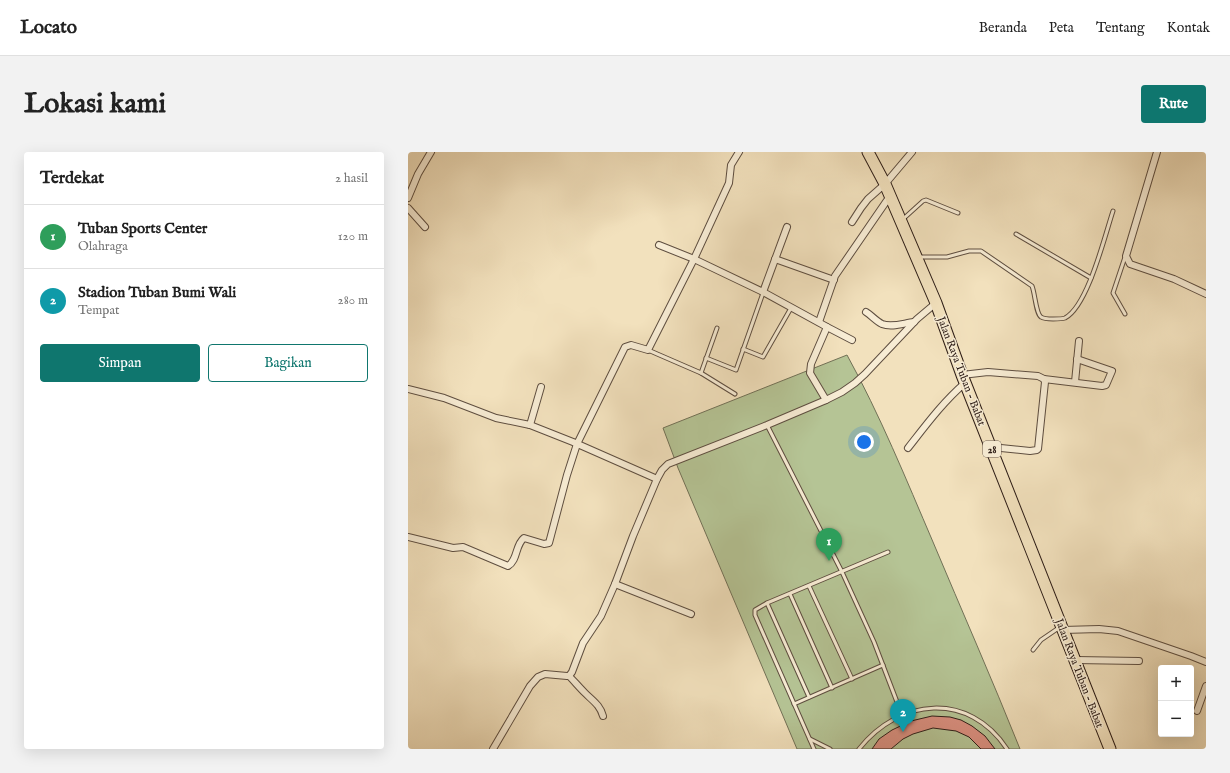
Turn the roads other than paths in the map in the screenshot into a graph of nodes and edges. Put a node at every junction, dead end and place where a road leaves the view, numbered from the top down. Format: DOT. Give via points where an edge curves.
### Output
graph roads {
  1 [pos="431,152"];
  2 [pos="739,152"];
  3 [pos="868,152"];
  4 [pos="912,152"];
  5 [pos="1157,152"];
  6 [pos="885,184"];
  7 [pos="408,196"];
  8 [pos="890,196"];
  9 [pos="408,208"];
  10 [pos="1113,211"];
  11 [pos="958,213"];
  12 [pos="901,221"];
  13 [pos="852,222"];
  14 [pos="425,227"];
  15 [pos="787,227"];
  16 [pos="1016,234"];
  17 [pos="659,245"];
  18 [pos="1126,256"];
  19 [pos="917,257"];
  20 [pos="694,259"];
  21 [pos="775,259"];
  22 [pos="1091,278"];
  23 [pos="834,280"];
  24 [pos="763,292"];
  25 [pos="1206,294"];
  26 [pos="936,303"];
  27 [pos="791,308"];
  28 [pos="866,312"];
  29 [pos="1125,314"];
  30 [pos="819,322"];
  31 [pos="914,322"];
  32 [pos="827,327"];
  33 [pos="718,328"];
  34 [pos="852,340"];
  35 [pos="1079,341"];
  36 [pos="648,350"];
  37 [pos="743,350"];
  38 [pos="706,358"];
  39 [pos="1077,359"];
  40 [pos="701,373"];
  41 [pos="964,379"];
  42 [pos="1044,379"];
  43 [pos="1075,382"];
  44 [pos="541,388"];
  45 [pos="408,389"];
  46 [pos="735,394"];
  47 [pos="826,400"];
  48 [pos="767,425"];
  49 [pos="530,426"];
  50 [pos="577,444"];
  51 [pos="908,448"];
  52 [pos="991,448"];
  53 [pos="658,479"];
  54 [pos="408,537"];
  55 [pos="888,552"];
  56 [pos="842,572"];
  57 [pos="615,584"];
  58 [pos="810,586"];
  59 [pos="790,594"];
  60 [pos="767,603"];
  61 [pos="691,614"];
  62 [pos="1062,628"];
  63 [pos="1033,650"];
  64 [pos="1075,660"];
  65 [pos="1139,661"];
  66 [pos="1206,662"];
  67 [pos="883,665"];
  68 [pos="569,676"];
  69 [pos="852,679"];
  70 [pos="1206,686"];
  71 [pos="832,688"];
  72 [pos="809,697"];
  73 [pos="794,704"];
  74 [pos="1197,711"];
  75 [pos="902,715"];
  76 [pos="603,716"];
  77 [pos="810,739"];
  78 [pos="493,749"];
  79 [pos="814,749"];
  80 [pos="830,749"];
  81 [pos="859,749"];
  82 [pos="1007,749"];
  83 [pos="1110,749"];
  1 -- 7 [label="street"];
  2 -- 20 [label="street" via="731,165 729,183"];
  3 -- 6 [label="highway, Jalan Raya Tuban - Babat / 28"];
  4 -- 6 [label="street"];
  5 -- 18 [label="street"];
  6 -- 8 [label="highway, Jalan Raya Tuban - Babat / 28"];
  6 -- 13 [label="street" via="868,199"];
  8 -- 12 [label="highway, Jalan Raya Tuban - Babat / 28"];
  8 -- 23 [label="street"];
  9 -- 14 [label="street"];
  10 -- 22 [label="lane"];
  11 -- 12 [label="lane" via="926,200"];
  12 -- 19 [label="highway, Jalan Raya Tuban - Babat / 28"];
  15 -- 21 [label="street"];
  16 -- 22 [label="lane"];
  17 -- 20 [label="street"];
  18 -- 25 [label="street" via="1130,264 1174,279"];
  18 -- 29 [label="lane" via="1113,293"];
  19 -- 22 [label="lane" via="947,257 969,251 981,252 1032,286 1038,314 1046,319 1064,318 1069,314 1078,304"];
  19 -- 26 [label="highway, Jalan Raya Tuban - Babat / 28"];
  20 -- 24 [label="street"];
  20 -- 36 [label="street"];
  21 -- 23 [label="street"];
  21 -- 24 [label="street"];
  23 -- 30 [label="street"];
  24 -- 27 [label="street"];
  24 -- 37 [label="lane"];
  26 -- 31 [label="street"];
  26 -- 41 [label="highway, Jalan Raya Tuban - Babat / 28"];
  27 -- 30 [label="street"];
  27 -- 37 [label="lane" via="764,356"];
  28 -- 31 [label="street" via="882,324 893,326"];
  30 -- 32 [label="street"];
  31 -- 47 [label="street" via="855,383"];
  32 -- 34 [label="street"];
  32 -- 47 [label="street" via="810,370"];
  33 -- 38 [label="lane"];
  35 -- 39 [label="street"];
  36 -- 40 [label="lane"];
  36 -- 50 [label="street" via="631,345 625,347"];
  37 -- 38 [label="lane" via="736,370"];
  38 -- 40 [label="lane"];
  39 -- 43 [label="street"];
  39 -- 43 [label="street" via="1112,371 1104,386"];
  40 -- 46 [label="lane"];
  41 -- 42 [label="street" via="988,372 1038,376"];
  41 -- 51 [label="street"];
  41 -- 52 [label="highway, Jalan Raya Tuban - Babat / 28"];
  42 -- 43 [label="street"];
  42 -- 52 [label="street" via="1038,449 1030,451"];
  44 -- 49 [label="street"];
  45 -- 49 [label="street" via="444,398 496,418"];
  47 -- 48 [label="street"];
  48 -- 53 [label="street" via="672,462 662,470"];
  48 -- 56 [label="lane"];
  49 -- 50 [label="street"];
  50 -- 53 [label="street"];
  50 -- 54 [label="street" via="549,543 524,538 520,541 514,560 508,566 464,547 453,548"];
  52 -- 62 [label="highway, Jalan Raya Tuban - Babat / 28"];
  53 -- 57 [label="street"];
  55 -- 56 [label="lane"];
  56 -- 58 [label="lane"];
  56 -- 67 [label="lane"];
  57 -- 61 [label="street"];
  57 -- 68 [label="street" via="601,616 582,644"];
  58 -- 59 [label="lane"];
  58 -- 69 [label="lane"];
  59 -- 60 [label="lane"];
  59 -- 71 [label="lane"];
  60 -- 72 [label="lane"];
  60 -- 73 [label="lane" via="756,608 754,613"];
  62 -- 63 [label="lane" via="1041,640"];
  62 -- 64 [label="highway, Jalan Raya Tuban - Babat / 28"];
  62 -- 66 [label="street" via="1118,631"];
  64 -- 65 [label="street"];
  64 -- 83 [label="highway, Jalan Raya Tuban - Babat / 28"];
  67 -- 69 [label="lane"];
  67 -- 75 [label="lane"];
  68 -- 76 [label="street" via="597,703"];
  68 -- 78 [label="street" via="546,674 538,677 530,686"];
  69 -- 71 [label="lane"];
  70 -- 74 [label="street"];
  71 -- 72 [label="lane"];
  72 -- 73 [label="lane"];
  73 -- 77 [label="lane"];
  75 -- 81 [label="lane" via="878,730"];
  75 -- 82 [label="lane" via="928,708 964,712 984,723"];
  77 -- 79 [label="lane"];
  77 -- 80 [label="lane"];
}
